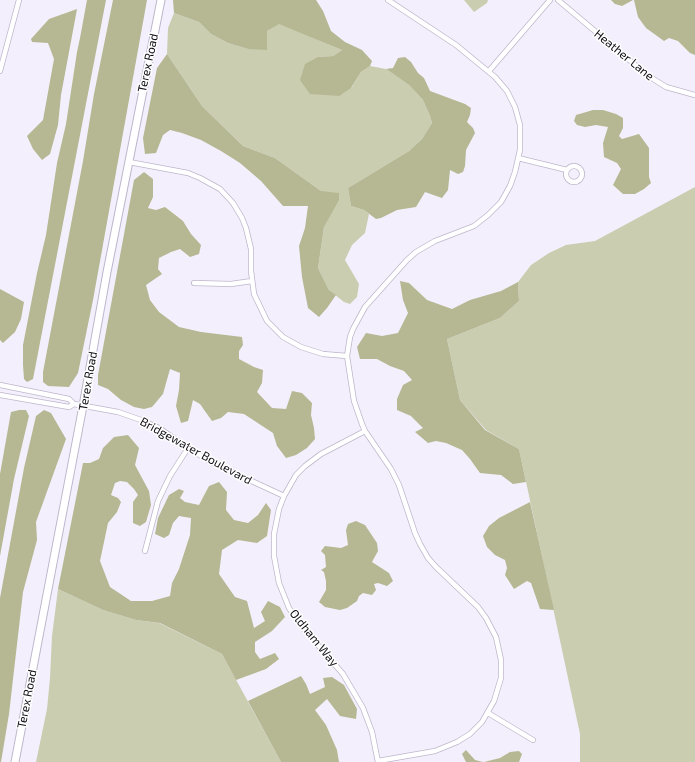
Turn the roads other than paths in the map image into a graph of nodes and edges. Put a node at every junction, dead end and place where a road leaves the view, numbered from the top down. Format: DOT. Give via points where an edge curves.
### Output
graph roads {
  1 [pos="19,0"];
  2 [pos="161,0"];
  3 [pos="388,0"];
  4 [pos="550,0"];
  5 [pos="558,1"];
  6 [pos="0,71"];
  7 [pos="489,71"];
  8 [pos="695,95"];
  9 [pos="518,158"];
  10 [pos="129,162"];
  11 [pos="567,170"];
  12 [pos="252,281"];
  13 [pos="194,283"];
  14 [pos="347,356"];
  15 [pos="0,385"];
  16 [pos="7,387"];
  17 [pos="3,396"];
  18 [pos="74,404"];
  19 [pos="83,406"];
  20 [pos="365,431"];
  21 [pos="188,448"];
  22 [pos="284,496"];
  23 [pos="145,551"];
  24 [pos="488,713"];
  25 [pos="533,740"];
  26 [pos="15,762"];
  27 [pos="378,762"];
  1 -- 6 [label="street"];
  2 -- 10 [label="main road, Terex Road"];
  3 -- 7 [label="street" via="456,45"];
  4 -- 7 [label="street"];
  5 -- 8 [label="street, Heather Lane" via="647,75 666,87"];
  7 -- 9 [label="street" via="507,91 515,107 520,126"];
  9 -- 11 [label="street"];
  9 -- 14 [label="street" via="513,180 495,208 474,226 435,241 416,252 365,307 353,329"];
  10 -- 12 [label="street" via="194,175 227,196 239,212 246,228 251,249"];
  10 -- 19 [label="main road, Terex Road"];
  12 -- 13 [label="street" via="231,284"];
  12 -- 14 [label="street" via="261,311 283,337 311,351"];
  14 -- 20 [label="street" via="354,401"];
  15 -- 16 [label="street"];
  16 -- 17 [label="street"];
  16 -- 18 [label="street" via="70,399"];
  17 -- 18 [label="street" via="69,407"];
  18 -- 19 [label="street, Bridgewater Boulevard"];
  19 -- 21 [label="street, Bridgewater Boulevard" via="118,412 141,420 159,428"];
  19 -- 26 [label="main road, Terex Road"];
  20 -- 22 [label="street, Oldham Way" via="321,454 305,466 296,475"];
  20 -- 24 [label="street" via="399,485 414,532 428,558 478,607 495,633 500,651 501,678 498,693"];
  21 -- 22 [label="street, Bridgewater Boulevard"];
  21 -- 23 [label="street" via="158,501"];
  22 -- 27 [label="street, Oldham Way" via="276,521 274,544 276,570 284,596 296,619 350,685 369,721"];
  24 -- 25 [label="street"];
  24 -- 27 [label="street" via="470,734 447,747"];
}
